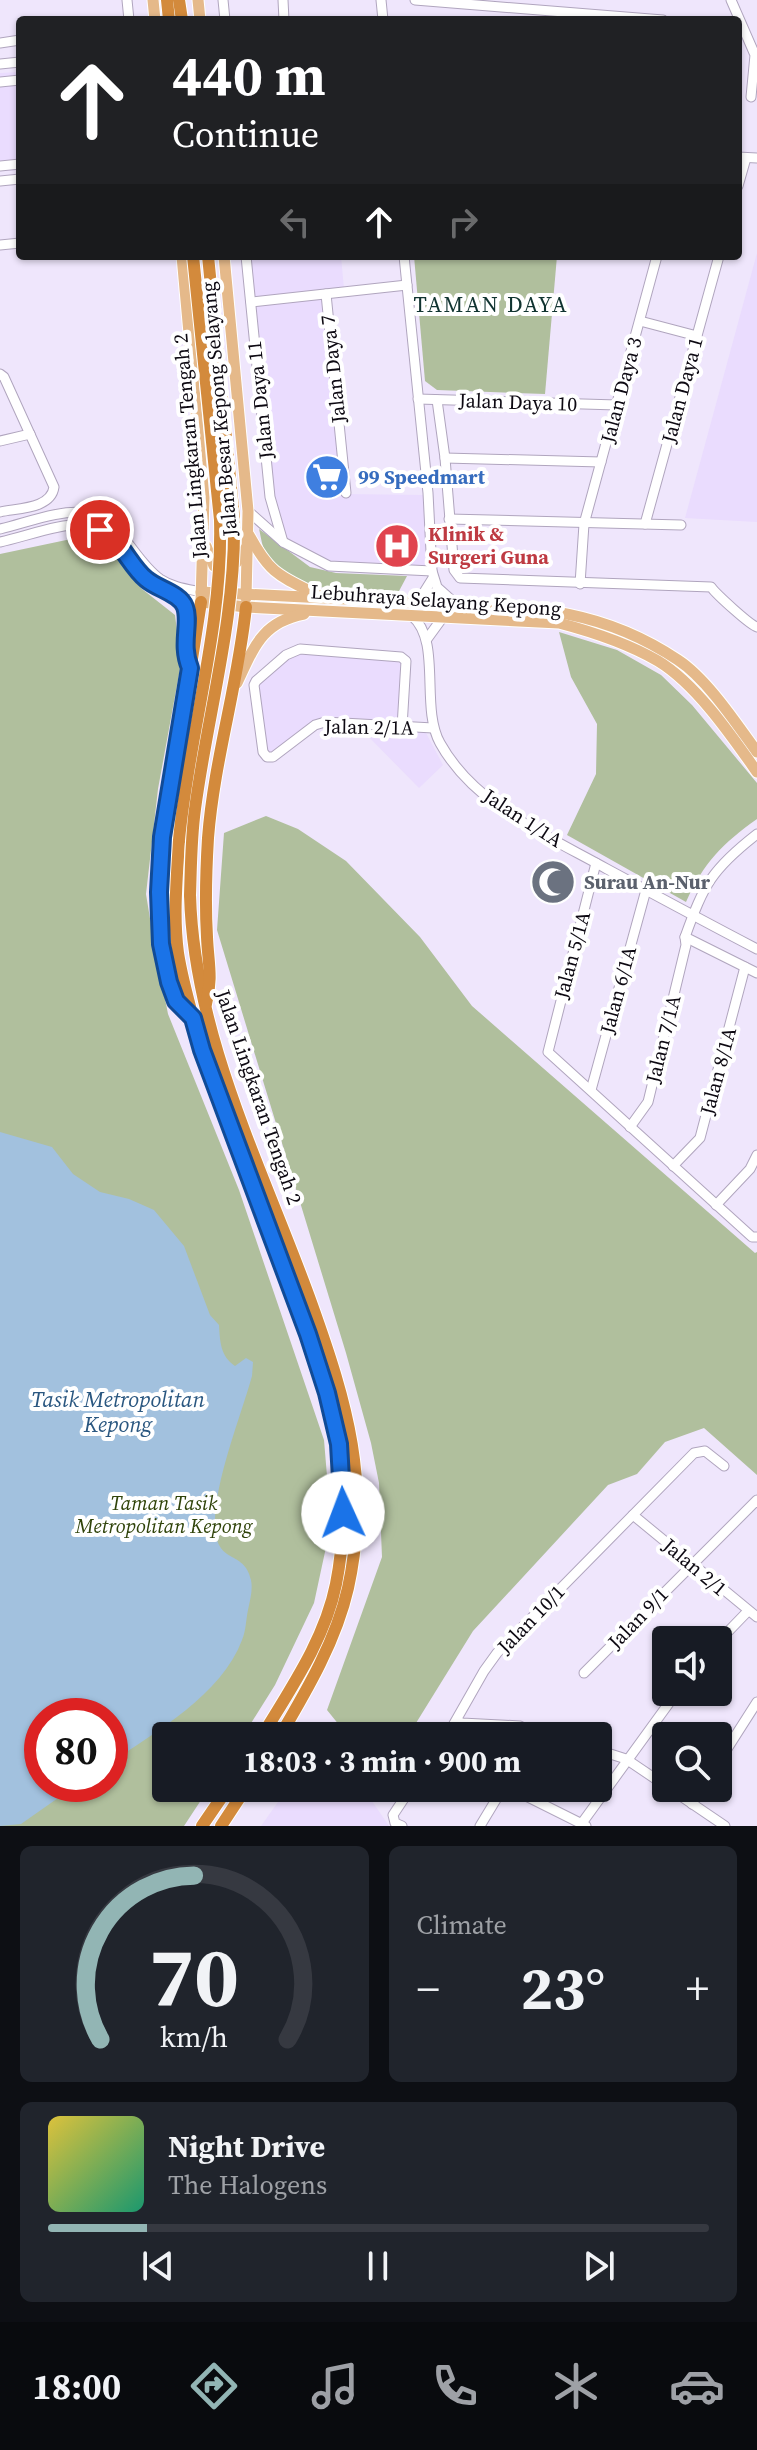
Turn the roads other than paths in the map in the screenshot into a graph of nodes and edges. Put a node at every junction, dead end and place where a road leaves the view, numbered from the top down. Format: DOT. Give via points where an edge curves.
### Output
graph roads {
  1 [pos="415,0"];
  2 [pos="613,16"];
  3 [pos="742,30"];
  4 [pos="754,97"];
  5 [pos="742,158"];
  6 [pos="757,158"];
  7 [pos="182,260"];
  8 [pos="193,260"];
  9 [pos="208,260"];
  10 [pos="224,260"];
  11 [pos="246,260"];
  12 [pos="404,260"];
  13 [pos="656,260"];
  14 [pos="718,260"];
  15 [pos="407,285"];
  16 [pos="326,294"];
  17 [pos="251,302"];
  18 [pos="640,321"];
  19 [pos="697,336"];
  20 [pos="0,374"];
  21 [pos="418,399"];
  22 [pos="437,400"];
  23 [pos="617,405"];
  24 [pos="30,434"];
  25 [pos="0,441"];
  26 [pos="445,458"];
  27 [pos="601,462"];
  28 [pos="346,493"];
  29 [pos="248,511"];
  30 [pos="0,512"];
  31 [pos="86,513"];
  32 [pos="449,519"];
  33 [pos="584,524"];
  34 [pos="645,524"];
  35 [pos="85,525"];
  36 [pos="681,525"];
  37 [pos="0,529"];
  38 [pos="205,535"];
  39 [pos="249,540"];
  40 [pos="0,542"];
  41 [pos="283,542"];
  42 [pos="433,575"];
  43 [pos="580,584"];
  44 [pos="177,597"];
  45 [pos="201,597"];
  46 [pos="324,597"];
  47 [pos="246,600"];
  48 [pos="412,603"];
  49 [pos="456,604"];
  50 [pos="325,610"];
  51 [pos="412,616"];
  52 [pos="443,617"];
  53 [pos="757,627"];
  54 [pos="427,639"];
  55 [pos="194,648"];
  56 [pos="242,649"];
  57 [pos="190,668"];
  58 [pos="230,698"];
  59 [pos="402,727"];
  60 [pos="433,728"];
  61 [pos="757,752"];
  62 [pos="757,772"];
  63 [pos="757,834"];
  64 [pos="596,863"];
  65 [pos="646,890"];
  66 [pos="694,916"];
  67 [pos="688,941"];
  68 [pos="757,949"];
  69 [pos="745,967"];
  70 [pos="757,973"];
  71 [pos="205,1008"];
  72 [pos="193,1018"];
  73 [pos="591,1090"];
  74 [pos="630,1127"];
  75 [pos="757,1155"];
  76 [pos="673,1166"];
  77 [pos="716,1205"];
  78 [pos="754,1237"];
  79 [pos="724,1466"];
  80 [pos="757,1500"];
  81 [pos="633,1515"];
  82 [pos="691,1563"];
  83 [pos="753,1612"];
  84 [pos="732,1630"];
  85 [pos="584,1673"];
  86 [pos="757,1702"];
  87 [pos="666,1706"];
  88 [pos="457,1721"];
  89 [pos="270,1722"];
  90 [pos="288,1722"];
  91 [pos="470,1722"];
  92 [pos="732,1741"];
  93 [pos="612,1754"];
  94 [pos="626,1759"];
  95 [pos="652,1776"];
  96 [pos="218,1802"];
  97 [pos="237,1802"];
  98 [pos="402,1802"];
  99 [pos="495,1802"];
  100 [pos="539,1802"];
  101 [pos="689,1802"];
  102 [pos="692,1804"];
  103 [pos="399,1824"];
  104 [pos="584,1824"];
  105 [pos="202,1826"];
  106 [pos="221,1826"];
  107 [pos="480,1826"];
  108 [pos="725,1826"];
  1 -- 2 [label="street"];
  3 -- 4 [label="street" via="756,62"];
  5 -- 6 [label="street"];
  7 -- 38 [label="main road, Jalan Besar Kepong Selayang"];
  8 -- 72 [label="highway, Jalan Lingkaran Tengah 2, bridge" via="221,562 182,807 175,894 178,953"];
  9 -- 71 [label="highway, Jalan Lingkaran Tengah 2, bridge" via="235,562 227,638 195,808 190,895 193,950"];
  10 -- 29 [label="main road, Jalan Besar Kepong Selayang"];
  11 -- 17 [label="street, Jalan Daya 11"];
  12 -- 15 [label="street"];
  13 -- 18 [label="street, Jalan Daya 3"];
  14 -- 19 [label="street, Jalan Daya 1"];
  15 -- 16 [label="street"];
  15 -- 21 [label="street"];
  16 -- 17 [label="street"];
  16 -- 28 [label="street, Jalan Daya 7"];
  17 -- 41 [label="street, Jalan Daya 11" via="270,497"];
  18 -- 19 [label="street"];
  18 -- 23 [label="street, Jalan Daya 3"];
  19 -- 34 [label="street, Jalan Daya 1"];
  20 -- 24 [label="street"];
  21 -- 22 [label="street, Jalan Daya 10"];
  21 -- 42 [label="street"];
  22 -- 23 [label="street, Jalan Daya 10"];
  22 -- 26 [label="street"];
  23 -- 27 [label="street, Jalan Daya 3"];
  24 -- 25 [label="street"];
  24 -- 30 [label="street" via="54,487 53,496 47,502"];
  26 -- 27 [label="street"];
  26 -- 32 [label="street"];
  27 -- 33 [label="street, Jalan Daya 3"];
  29 -- 39 [label="main road, Jalan Besar Kepong Selayang"];
  29 -- 41 [label="street"];
  31 -- 35 [label="street"];
  31 -- 37 [label="street"];
  31 -- 45 [label="street" via="116,530 158,578"];
  32 -- 33 [label="street"];
  32 -- 43 [label="street" via="454,570 460,578"];
  33 -- 34 [label="street"];
  33 -- 43 [label="street, Jalan Daya 3"];
  34 -- 36 [label="street"];
  35 -- 40 [label="street"];
  35 -- 44 [label="street" via="110,536 141,575"];
  38 -- 39 [label="main road" via="210,559 221,569 236,563"];
  38 -- 45 [label="main road, Jalan Besar Kepong Selayang"];
  39 -- 46 [label="main road" via="270,569"];
  39 -- 47 [label="main road, Jalan Besar Kepong Selayang"];
  41 -- 42 [label="street" via="329,566"];
  42 -- 48 [label="street"];
  42 -- 49 [label="street"];
  43 -- 53 [label="street" via="711,587"];
  44 -- 45 [label="street"];
  44 -- 57 [label="street" via="186,610 184,645"];
  45 -- 47 [label="main road, Lebuhraya Selayang Kepong"];
  45 -- 55 [label="highway"];
  46 -- 47 [label="main road, Lebuhraya Selayang Kepong"];
  46 -- 48 [label="main road, Lebuhraya Selayang Kepong"];
  47 -- 50 [label="main road, Lebuhraya Selayang Kepong"];
  47 -- 56 [label="highway"];
  48 -- 49 [label="main road, Lebuhraya Selayang Kepong"];
  49 -- 61 [label="main road, Lebuhraya Selayang Kepong" via="562,611 634,636 692,671"];
  50 -- 51 [label="main road, Lebuhraya Selayang Kepong"];
  50 -- 58 [label="main road" via="275,624 252,652"];
  51 -- 52 [label="main road, Lebuhraya Selayang Kepong"];
  51 -- 54 [label="street"];
  52 -- 54 [label="street"];
  52 -- 62 [label="main road, Lebuhraya Selayang Kepong" via="559,623 634,649 684,682"];
  54 -- 60 [label="street, Jalan 1/1A"];
  55 -- 56 [label="highway" via="203,634 219,628 236,637"];
  55 -- 57 [label="highway"];
  56 -- 58 [label="highway"];
  57 -- 72 [label="highway" via="159,867 161,944 169,982 176,1001"];
  58 -- 71 [label="highway" via="208,834 205,883 212,983"];
  59 -- 59 [label="street, Jalan 2/1A" via="325,722 267,757 254,685 300,649 404,658"];
  59 -- 60 [label="street, Jalan 2/1A"];
  60 -- 64 [label="street, Jalan 1/1A" via="467,781 532,829"];
  63 -- 66 [label="street, Jalan 7/1A" via="713,874"];
  64 -- 65 [label="street, Jalan 1/1A"];
  64 -- 73 [label="street, Jalan 5/1A" via="547,1047"];
  65 -- 66 [label="street, Jalan 1/1A"];
  65 -- 73 [label="street, Jalan 6/1A"];
  66 -- 67 [label="street, Jalan 7/1A" via="697,924"];
  66 -- 68 [label="street, Jalan 1/1A"];
  67 -- 69 [label="street"];
  67 -- 74 [label="street, Jalan 7/1A" via="648,1102"];
  69 -- 70 [label="street"];
  69 -- 76 [label="street, Jalan 8/1A" via="700,1138"];
  71 -- 90 [label="highway, Jalan Lingkaran Tengah 2" via="321,1329 353,1441 357,1537 340,1614"];
  72 -- 89 [label="highway, Jalan Lingkaran Tengah 2" via="308,1334 340,1459 343,1538 336,1585 298,1676"];
  73 -- 74 [label="street"];
  74 -- 76 [label="street"];
  75 -- 77 [label="street"];
  76 -- 77 [label="street"];
  77 -- 78 [label="street"];
  79 -- 81 [label="street, Jalan 10/1" via="705,1451 694,1453"];
  80 -- 82 [label="street, Jalan 9/1"];
  81 -- 82 [label="street, Jalan 2/1"];
  81 -- 88 [label="street, Jalan 10/1" via="497,1653"];
  82 -- 83 [label="street, Jalan 2/1"];
  82 -- 85 [label="street, Jalan 9/1"];
  83 -- 84 [label="street"];
  86 -- 92 [label="street"];
  87 -- 94 [label="street"];
  88 -- 91 [label="street"];
  93 -- 94 [label="street"];
  94 -- 95 [label="street"];
  94 -- 104 [label="street"];
  96 -- 105 [label="highway"];
  97 -- 106 [label="highway"];
  98 -- 103 [label="street" via="393,1815"];
  99 -- 107 [label="street"];
  100 -- 104 [label="street"];
  101 -- 102 [label="street"];
  102 -- 108 [label="street"];
}
